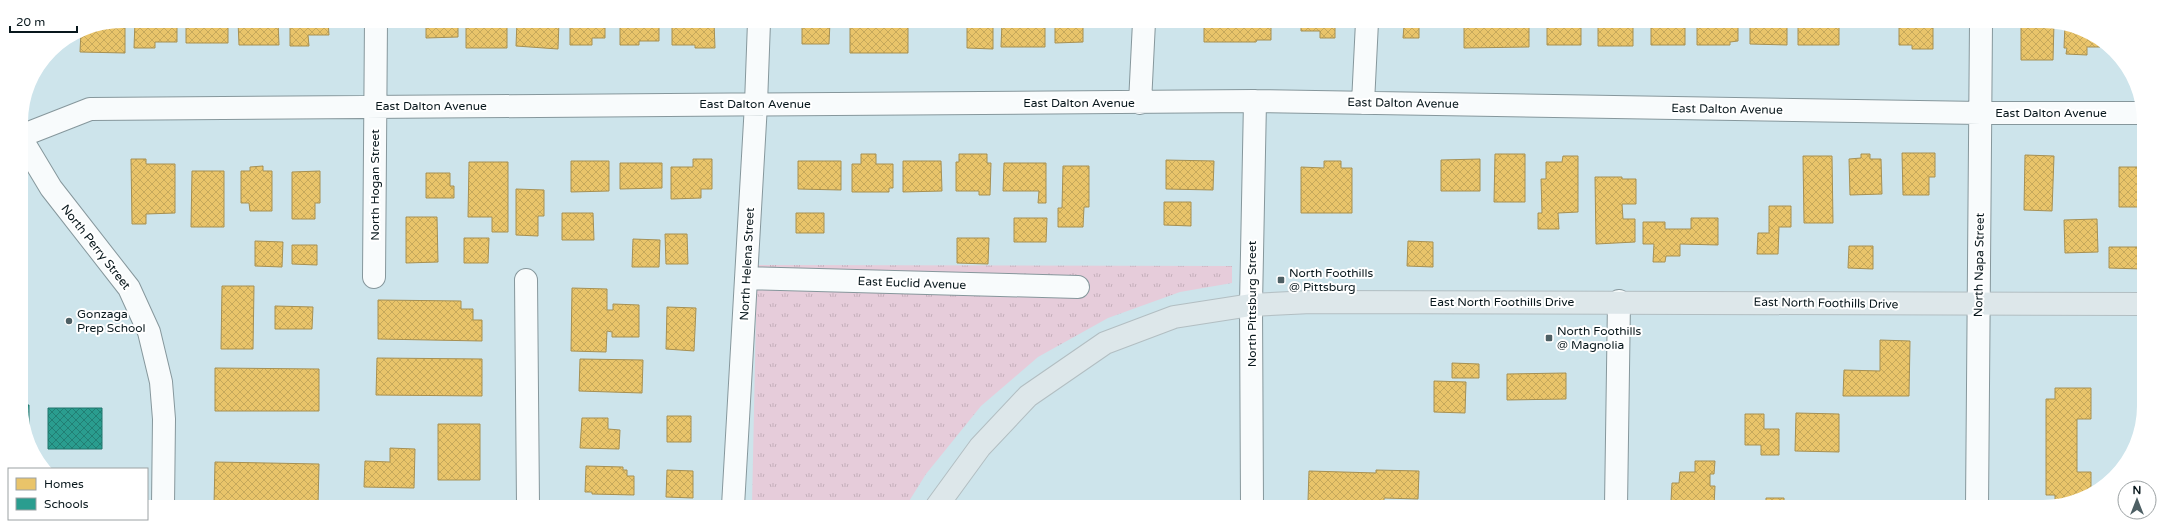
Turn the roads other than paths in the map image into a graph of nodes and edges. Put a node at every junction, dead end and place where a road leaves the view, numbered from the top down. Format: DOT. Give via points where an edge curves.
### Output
graph roads {
  1 [pos="376,28"];
  2 [pos="759,28"];
  3 [pos="1144,28"];
  4 [pos="1367,28"];
  5 [pos="1981,28"];
  6 [pos="1255,101"];
  7 [pos="1140,102"];
  8 [pos="1363,102"];
  9 [pos="756,104"];
  10 [pos="375,106"];
  11 [pos="1981,113"];
  12 [pos="2136,113"];
  13 [pos="28,134"];
  14 [pos="28,149"];
  15 [pos="374,277"];
  16 [pos="746,278"];
  17 [pos="526,280"];
  18 [pos="1078,287"];
  19 [pos="1619,301"];
  20 [pos="2137,304"];
  21 [pos="1979,305"];
  22 [pos="1251,306"];
  23 [pos="163,500"];
  24 [pos="528,500"];
  25 [pos="733,500"];
  26 [pos="946,500"];
  27 [pos="1252,500"];
  28 [pos="1616,500"];
  29 [pos="1977,500"];
  1 -- 10 [label="street, North Hogan Street"];
  2 -- 9 [label="street, North Helena Street"];
  3 -- 7 [label="street"];
  4 -- 8 [label="street"];
  5 -- 11 [label="street, North Napa Street"];
  6 -- 7 [label="street, East Dalton Avenue"];
  6 -- 8 [label="street, East Dalton Avenue"];
  6 -- 22 [label="street, North Pittsburg Street"];
  7 -- 9 [label="street, East Dalton Avenue"];
  8 -- 11 [label="street, East Dalton Avenue"];
  9 -- 10 [label="street, East Dalton Avenue"];
  9 -- 16 [label="street, North Helena Street"];
  10 -- 13 [label="street, East Dalton Avenue" via="90,108"];
  10 -- 15 [label="street, North Hogan Street"];
  11 -- 12 [label="street, East Dalton Avenue"];
  11 -- 21 [label="street, North Napa Street"];
  14 -- 23 [label="street, North Perry Street" via="51,188 128,288 149,332 161,382 164,419"];
  16 -- 18 [label="street, East Euclid Avenue"];
  16 -- 25 [label="street, North Helena Street"];
  17 -- 24 [label="street"];
  19 -- 21 [label="main road, East North Foothills Drive"];
  19 -- 22 [label="main road, East North Foothills Drive" via="1319,302"];
  19 -- 28 [label="street"];
  20 -- 21 [label="main road, East North Foothills Drive"];
  21 -- 29 [label="street, North Napa Street"];
  22 -- 26 [label="main road, East North Foothills Drive" via="1174,317 1106,343 1028,396 980,447"];
  22 -- 27 [label="street, North Pittsburg Street"];
}
